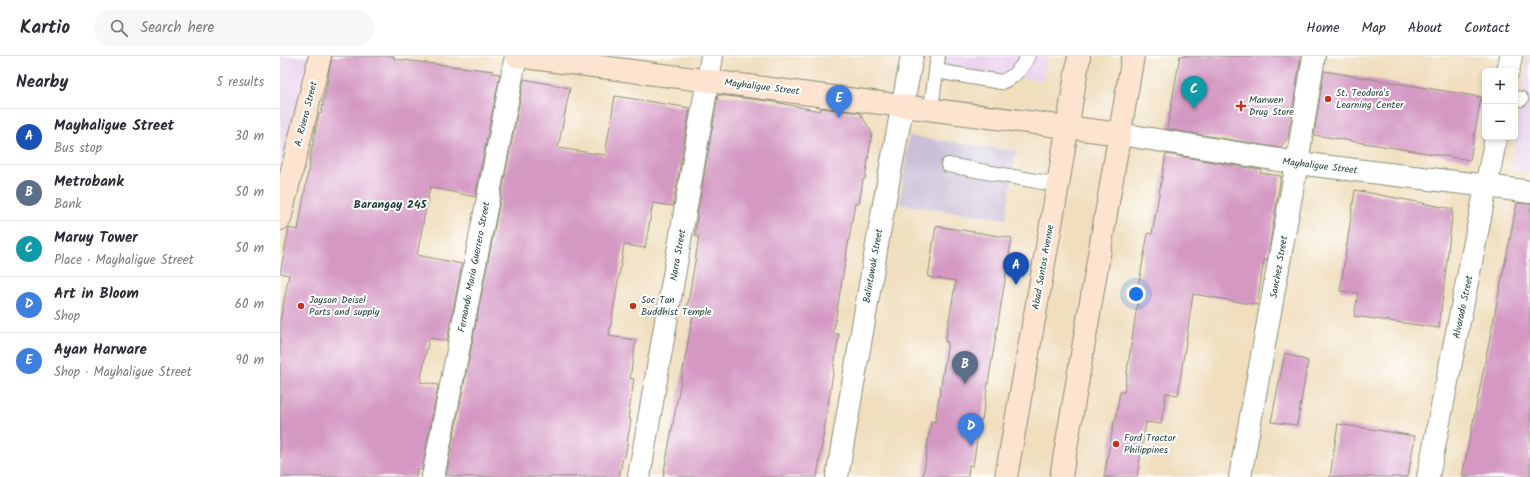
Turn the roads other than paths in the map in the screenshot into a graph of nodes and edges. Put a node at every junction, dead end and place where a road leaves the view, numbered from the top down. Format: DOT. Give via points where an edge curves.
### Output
graph roads {
  1 [pos="320,56"];
  2 [pos="516,56"];
  3 [pos="712,56"];
  4 [pos="912,56"];
  5 [pos="938,56"];
  6 [pos="1028,56"];
  7 [pos="1079,56"];
  8 [pos="1133,56"];
  9 [pos="1314,56"];
  10 [pos="1511,56"];
  11 [pos="1509,68"];
  12 [pos="936,71"];
  13 [pos="708,80"];
  14 [pos="903,106"];
  15 [pos="931,109"];
  16 [pos="1068,127"];
  17 [pos="1120,134"];
  18 [pos="1496,140"];
  19 [pos="1297,164"];
  20 [pos="948,165"];
  21 [pos="1058,185"];
  22 [pos="1488,186"];
  23 [pos="1530,192"];
  24 [pos="280,219"];
  25 [pos="433,477"];
  26 [pos="639,477"];
  27 [pos="837,477"];
  28 [pos="1006,477"];
  29 [pos="1061,477"];
  30 [pos="1240,477"];
  31 [pos="1428,477"];
  1 -- 24 [label="main road, A. Rivera Street"];
  2 -- 13 [label="main road, Mayhaligue Street"];
  2 -- 25 [label="street, Fernando Maria Guerrero Street"];
  3 -- 13 [label="street, Narra Street"];
  4 -- 14 [label="street, Balintawak Street"];
  5 -- 12 [label="lane"];
  6 -- 12 [label="lane" via="1010,79 1001,82"];
  7 -- 16 [label="main road, Abad Santos Avenue"];
  8 -- 17 [label="main road"];
  9 -- 19 [label="street, Sanchez Street"];
  10 -- 11 [label="street"];
  12 -- 15 [label="lane"];
  13 -- 14 [label="main road, Mayhaligue Street"];
  13 -- 26 [label="street, Narra Street"];
  14 -- 15 [label="main road, Mayhaligue Street"];
  14 -- 27 [label="street, Balintawak Street"];
  15 -- 16 [label="main road, Mayhaligue Street"];
  16 -- 17 [label="main road, Mayhaligue Street"];
  16 -- 21 [label="main road, Abad Santos Avenue"];
  17 -- 19 [label="street, Mayhaligue Street"];
  17 -- 29 [label="main road"];
  18 -- 22 [label="street, Alvarado Street"];
  19 -- 22 [label="street, Mayhaligue Street"];
  19 -- 30 [label="street, Sanchez Street"];
  20 -- 21 [label="lane"];
  21 -- 28 [label="main road, Abad Santos Avenue"];
  22 -- 23 [label="street, Mayhaligue Street"];
  22 -- 31 [label="street, Alvarado Street"];
}
